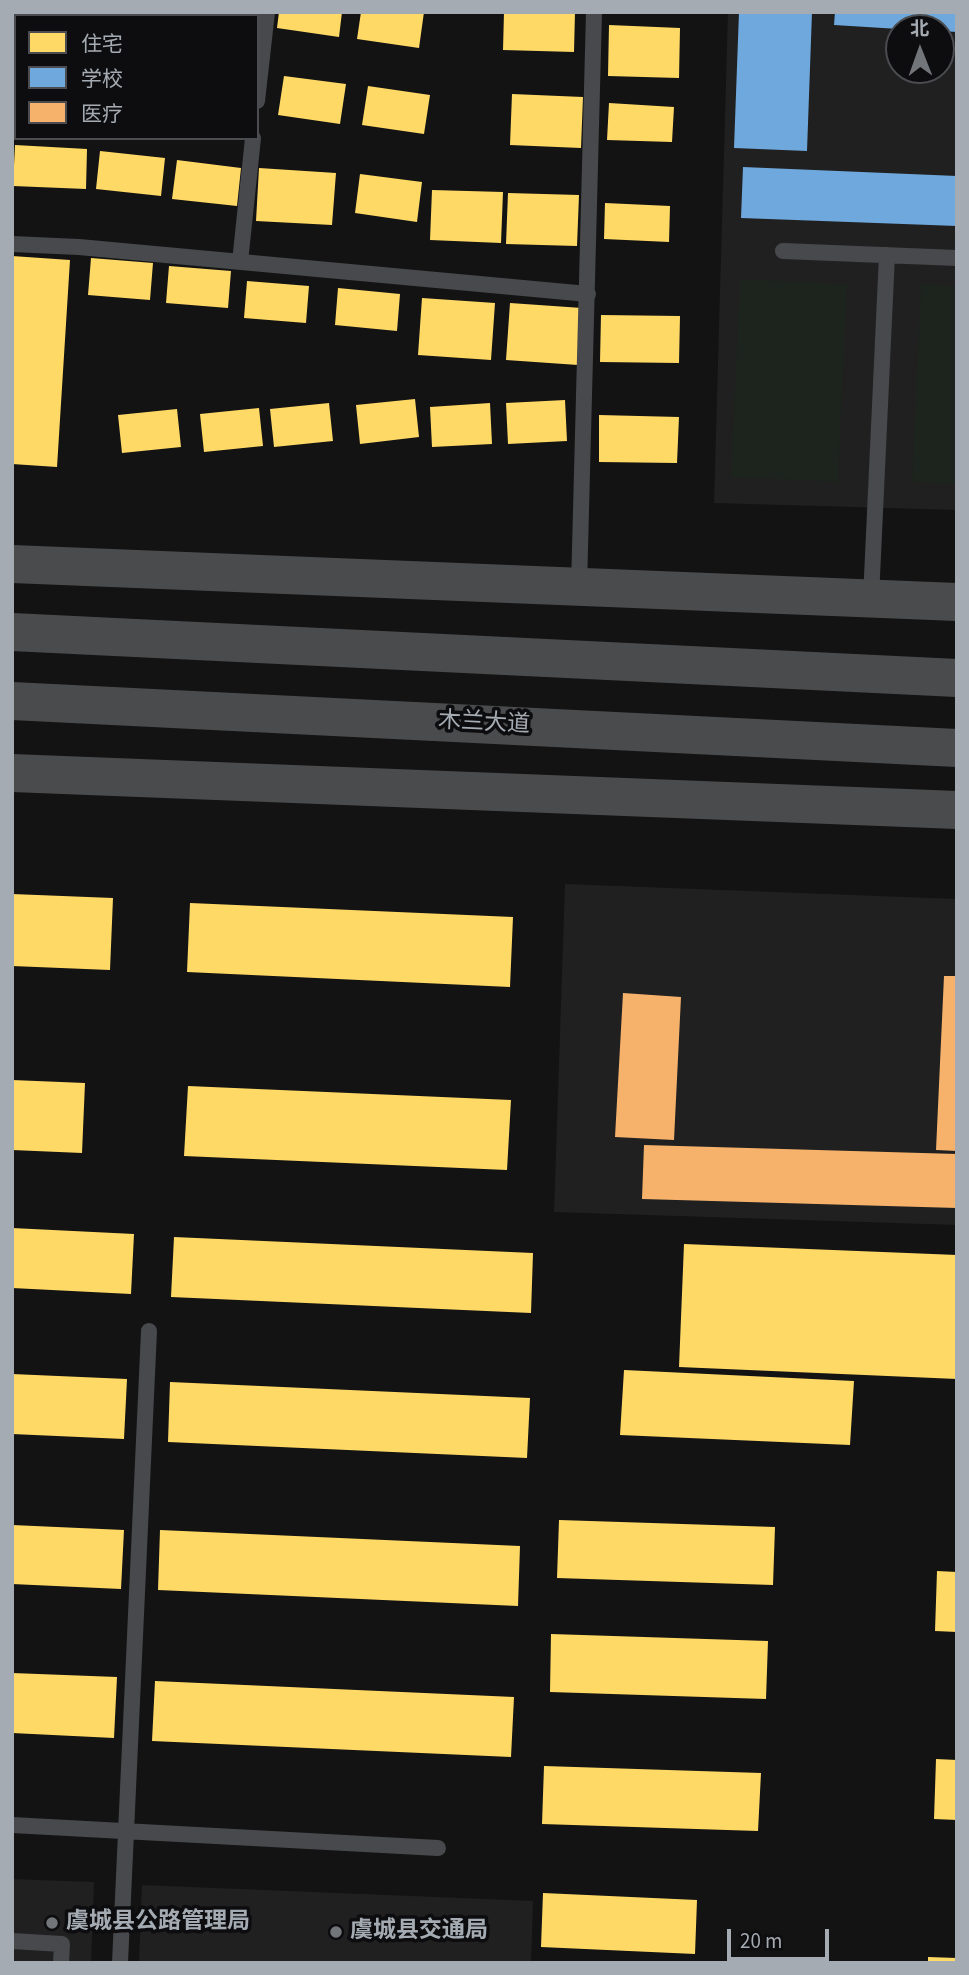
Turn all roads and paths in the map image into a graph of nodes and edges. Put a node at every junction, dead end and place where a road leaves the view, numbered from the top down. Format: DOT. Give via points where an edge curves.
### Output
graph roads {
  1 [pos="267,12"];
  2 [pos="594,12"];
  3 [pos="259,83"];
  4 [pos="253,140"];
  5 [pos="12,244"];
  6 [pos="783,251"];
  7 [pos="887,255"];
  8 [pos="957,258"];
  9 [pos="240,262"];
  10 [pos="588,294"];
  11 [pos="12,564"];
  12 [pos="579,587"];
  13 [pos="871,598"];
  14 [pos="957,602"];
  15 [pos="12,632"];
  16 [pos="957,678"];
  17 [pos="12,701"];
  18 [pos="957,748"];
  19 [pos="12,773"];
  20 [pos="957,810"];
  21 [pos="149,1331"];
  22 [pos="12,1825"];
  23 [pos="126,1831"];
  24 [pos="438,1849"];
  25 [pos="12,1941"];
  26 [pos="61,1963"];
  27 [pos="120,1963"];
  1 -- 3 [label="lane"];
  2 -- 10 [label="lane"];
  4 -- 9 [label="lane"];
  5 -- 9 [label="lane"];
  6 -- 7 [label="lane"];
  7 -- 8 [label="lane"];
  7 -- 13 [label="lane"];
  9 -- 10 [label="lane"];
  10 -- 12 [label="lane"];
  11 -- 12 [label="main road"];
  12 -- 13 [label="main road"];
  13 -- 14 [label="main road"];
  15 -- 16 [label="main road"];
  17 -- 18 [label="main road, 木兰大道"];
  19 -- 20 [label="main road"];
  21 -- 23 [label="lane"];
  22 -- 23 [label="lane"];
  23 -- 24 [label="lane"];
  23 -- 27 [label="lane"];
  25 -- 26 [label="lane" via="62,1944"];
}
